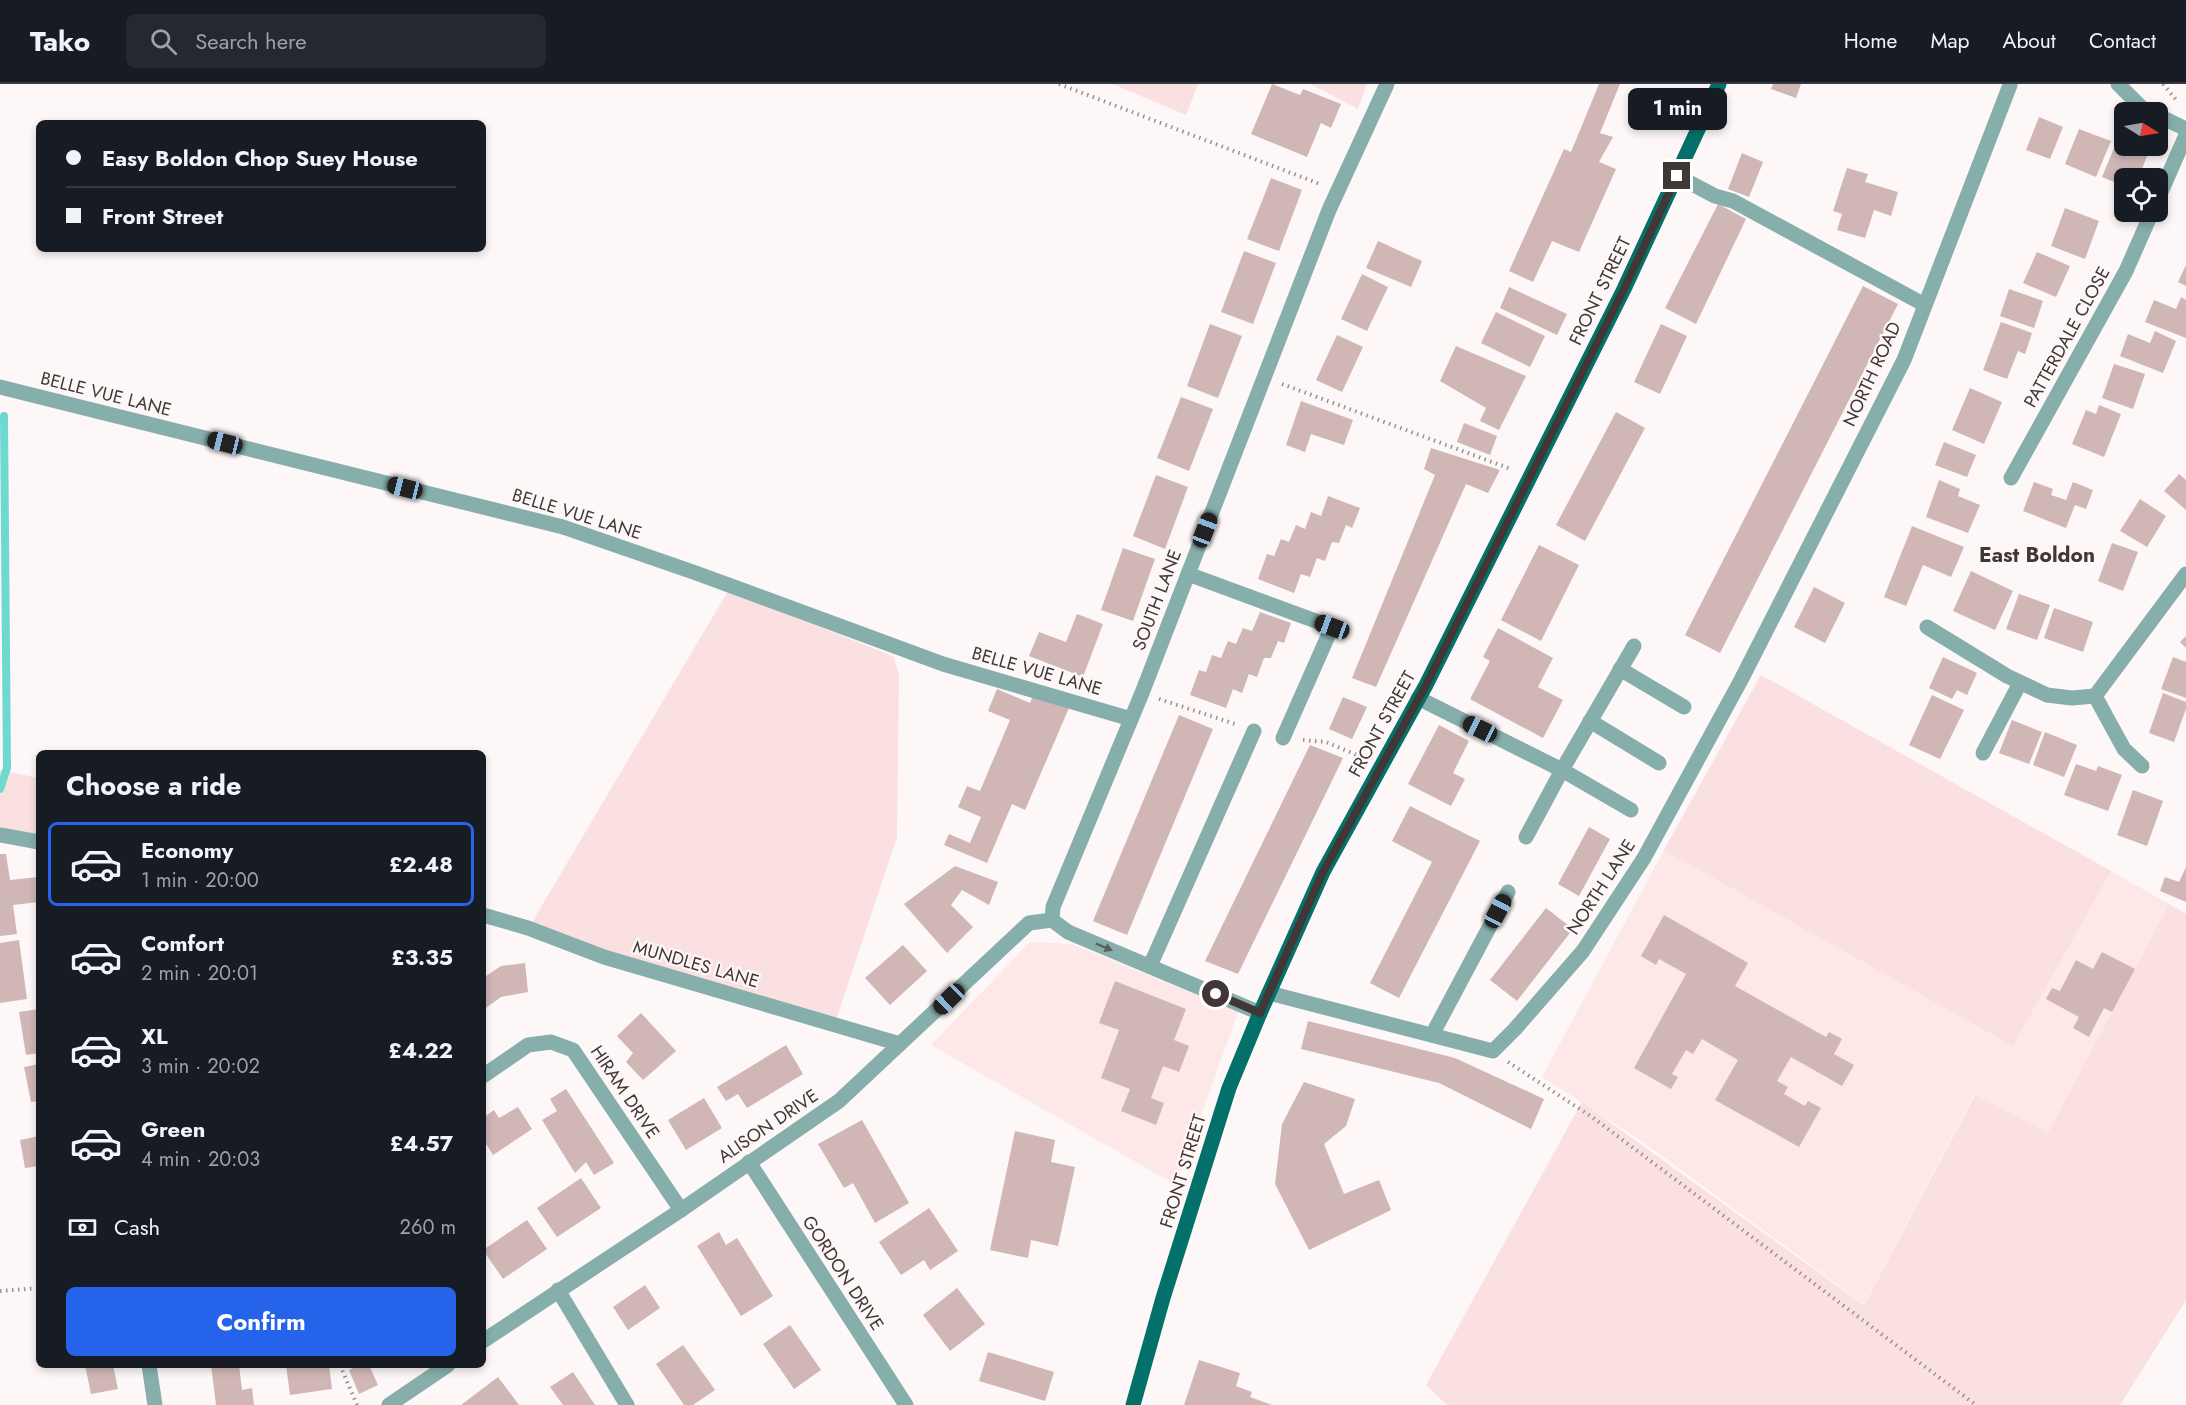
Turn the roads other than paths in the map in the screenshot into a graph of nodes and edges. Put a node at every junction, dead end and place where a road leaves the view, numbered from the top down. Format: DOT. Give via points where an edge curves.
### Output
graph roads {
  1 [pos="1387,84"];
  2 [pos="1719,84"];
  3 [pos="2118,84"];
  4 [pos="2010,85"];
  5 [pos="2136,102"];
  6 [pos="2168,120"];
  7 [pos="2186,129"];
  8 [pos="2186,135"];
  9 [pos="1677,176"];
  10 [pos="2168,176"];
  11 [pos="2148,222"];
  12 [pos="1925,305"];
  13 [pos="0,387"];
  14 [pos="2011,478"];
  15 [pos="1188,573"];
  16 [pos="2186,574"];
  17 [pos="1927,627"];
  18 [pos="1634,646"];
  19 [pos="1620,669"];
  20 [pos="1746,669"];
  21 [pos="2020,683"];
  22 [pos="2095,696"];
  23 [pos="1418,698"];
  24 [pos="1684,707"];
  25 [pos="1131,719"];
  26 [pos="1590,721"];
  27 [pos="1254,731"];
  28 [pos="1283,738"];
  29 [pos="1983,753"];
  30 [pos="1659,763"];
  31 [pos="2142,766"];
  32 [pos="1562,770"];
  33 [pos="1631,810"];
  34 [pos="0,835"];
  35 [pos="1526,837"];
  36 [pos="36,841"];
  37 [pos="1508,892"];
  38 [pos="486,916"];
  39 [pos="1052,920"];
  40 [pos="1150,966"];
  41 [pos="1269,993"];
  42 [pos="1260,1013"];
  43 [pos="1432,1035"];
  44 [pos="900,1044"];
  45 [pos="486,1074"];
  46 [pos="748,1162"];
  47 [pos="681,1210"];
  48 [pos="558,1290"];
  49 [pos="486,1339"];
  50 [pos="149,1368"];
  51 [pos="444,1368"];
  52 [pos="155,1405"];
  53 [pos="389,1405"];
  54 [pos="627,1405"];
  55 [pos="906,1405"];
  56 [pos="1133,1405"];
  1 -- 15 [label="street, SOUTH LANE" via="1338,190"];
  2 -- 9 [label="main road, FRONT STREET"];
  3 -- 5 [label="street"];
  4 -- 12 [label="street, NORTH ROAD"];
  6 -- 7 [label="street"];
  8 -- 10 [label="street"];
  9 -- 12 [label="street" via="1733,201"];
  9 -- 23 [label="main road, FRONT STREET"];
  11 -- 14 [label="street, PATTERDALE CLOSE" via="2126,271"];
  12 -- 20 [label="street, NORTH ROAD" via="1904,360"];
  13 -- 25 [label="street, BELLE VUE LANE" via="562,527 943,664"];
  15 -- 25 [label="street, SOUTH LANE"];
  15 -- 28 [label="street" via="1332,627"];
  16 -- 22 [label="street"];
  17 -- 21 [label="street"];
  18 -- 19 [label="street"];
  19 -- 24 [label="street"];
  19 -- 26 [label="street"];
  20 -- 43 [label="street, NORTH LANE" via="1644,858 1583,951 1493,1051"];
  21 -- 22 [label="street" via="2048,695"];
  21 -- 29 [label="street"];
  22 -- 31 [label="street" via="2124,749"];
  23 -- 32 [label="street"];
  23 -- 41 [label="main road, FRONT STREET" via="1323,872"];
  25 -- 39 [label="street, SOUTH LANE" via="1053,907"];
  26 -- 30 [label="street"];
  26 -- 32 [label="street"];
  27 -- 40 [label="street"];
  32 -- 33 [label="street"];
  32 -- 35 [label="street"];
  34 -- 36 [label="street"];
  37 -- 43 [label="street"];
  38 -- 44 [label="street, MUNDLES LANE" via="604,957"];
  39 -- 40 [label="street, one-way" via="1068,932"];
  39 -- 44 [label="street, ALISON DRIVE" via="1029,922"];
  40 -- 42 [label="street"];
  41 -- 42 [label="main road, FRONT STREET"];
  41 -- 43 [label="street"];
  42 -- 56 [label="main road, FRONT STREET" via="1229,1088"];
  44 -- 46 [label="street, ALISON DRIVE" via="838,1101"];
  45 -- 47 [label="street, HIRAM DRIVE" via="528,1045 551,1042 573,1050"];
  46 -- 47 [label="street, ALISON DRIVE"];
  46 -- 55 [label="street, GORDON DRIVE"];
  47 -- 48 [label="street, ALISON DRIVE"];
  48 -- 49 [label="street, ALISON DRIVE"];
  48 -- 54 [label="street"];
  50 -- 52 [label="street"];
  51 -- 53 [label="street"];
}
